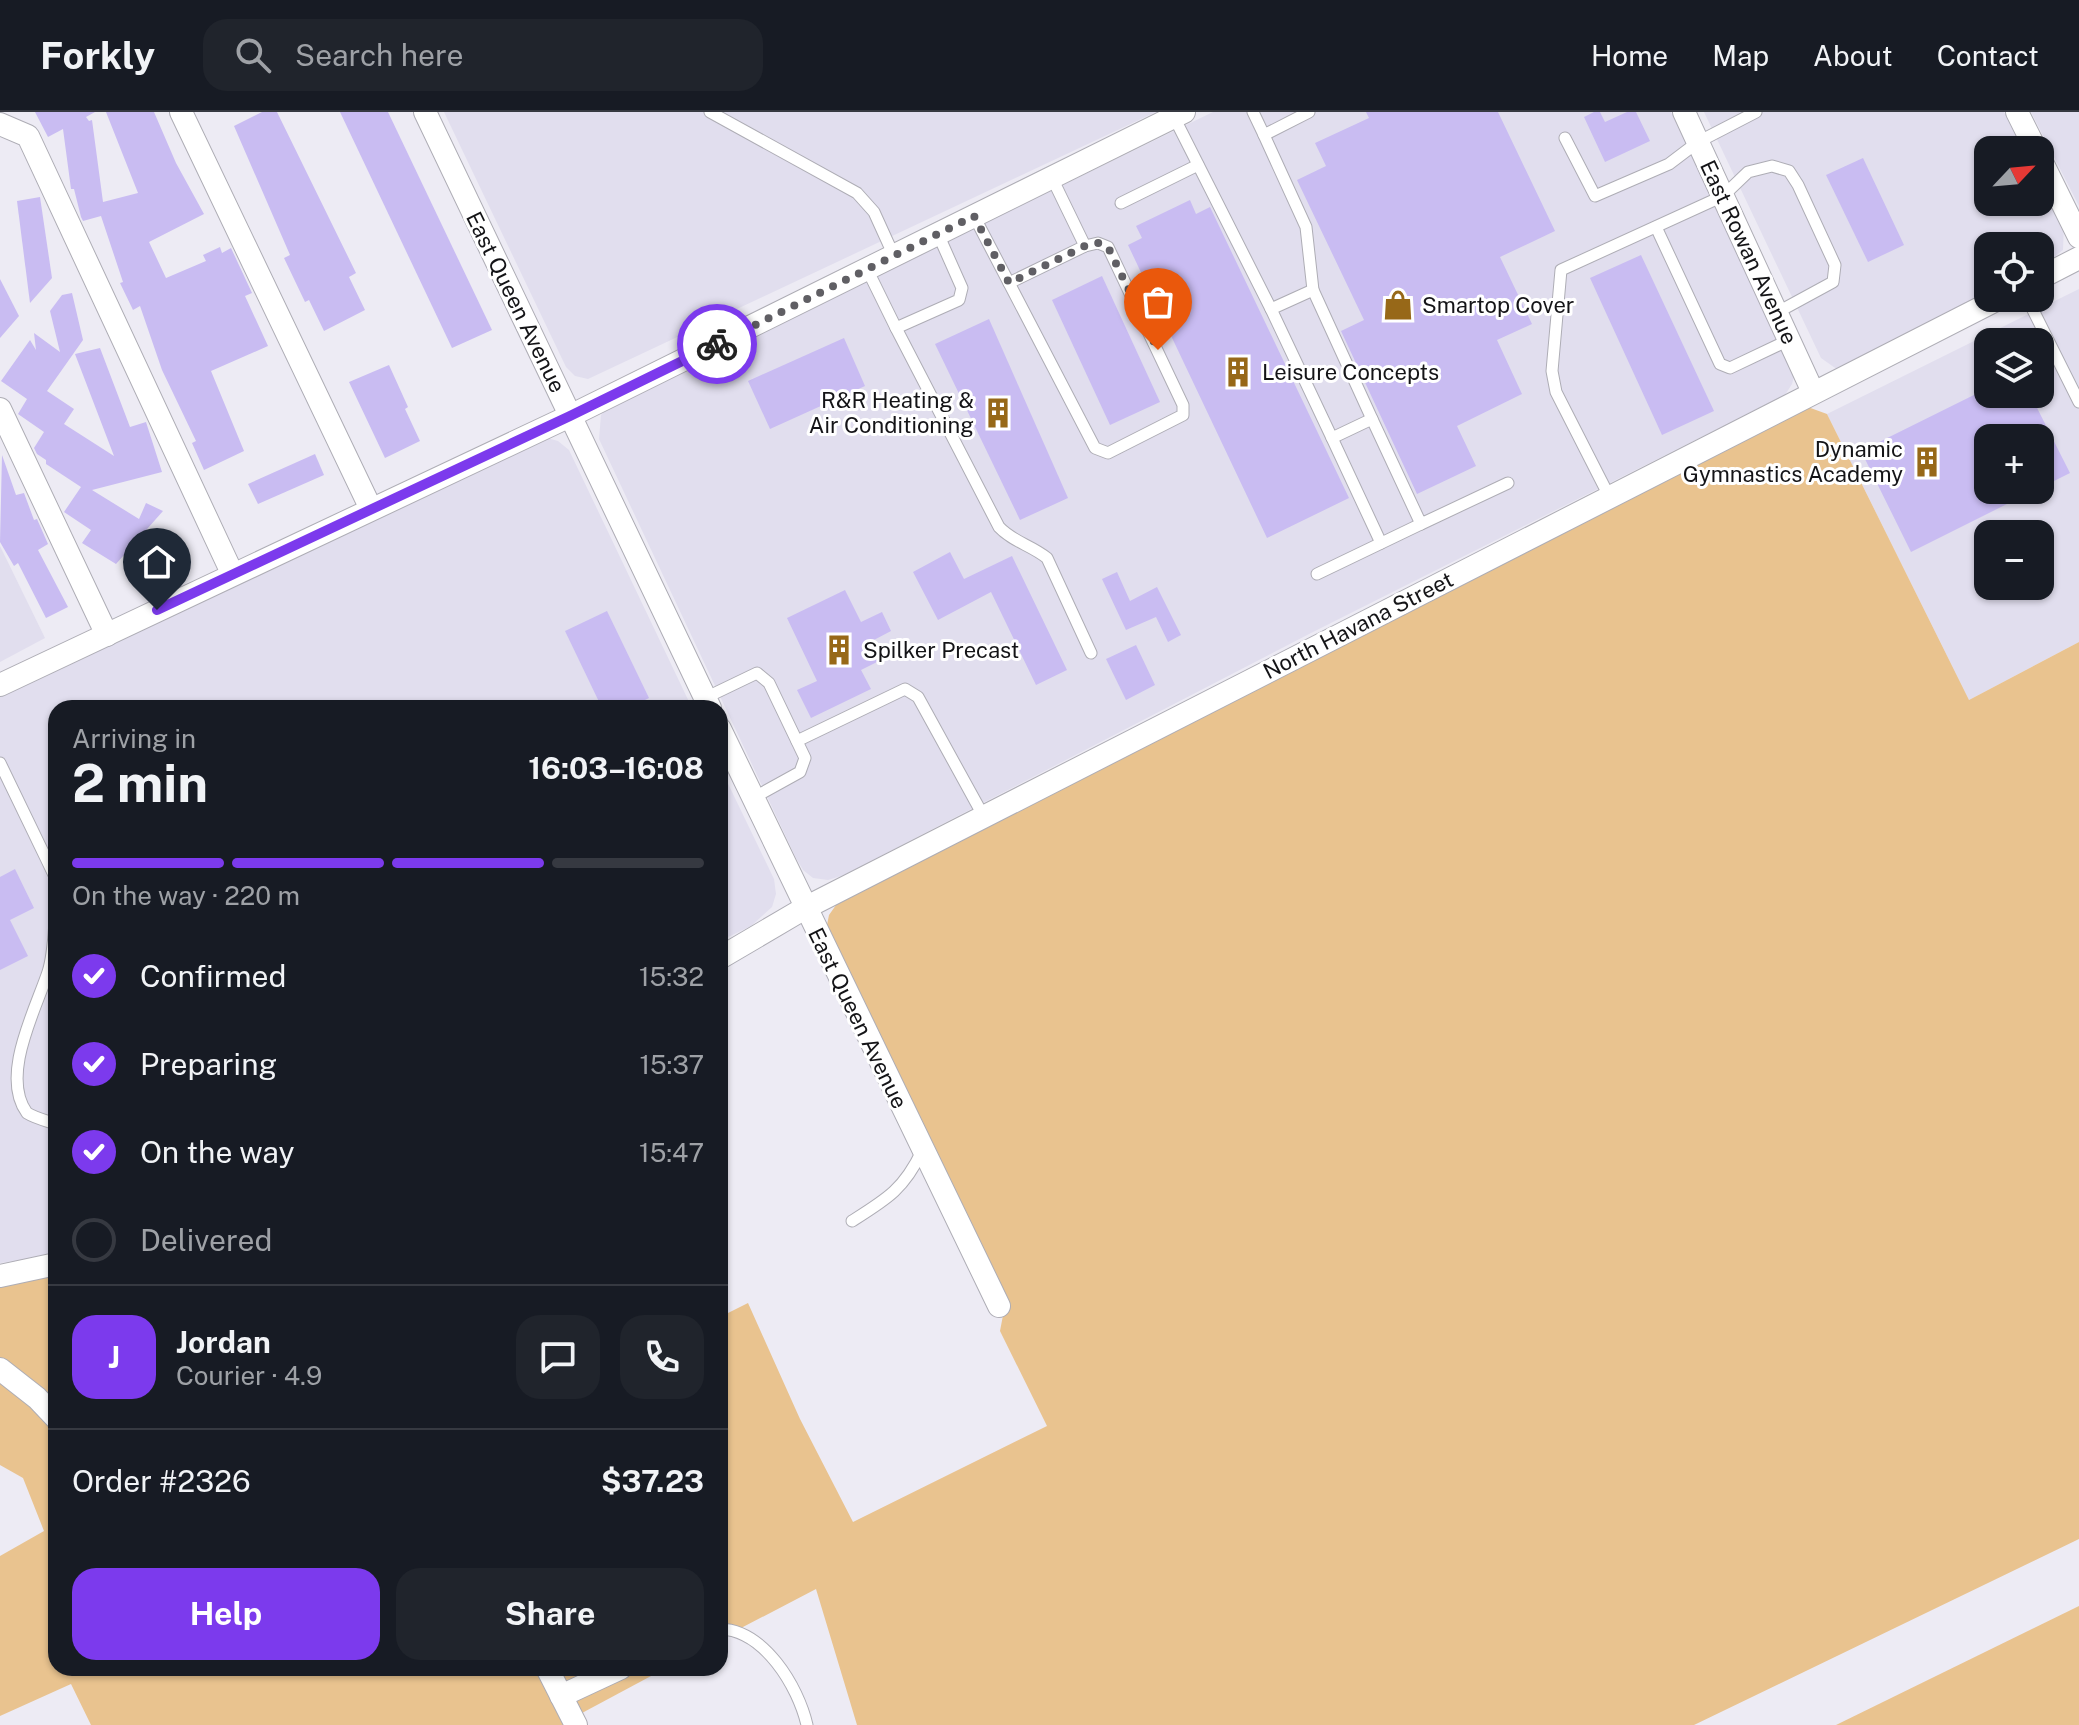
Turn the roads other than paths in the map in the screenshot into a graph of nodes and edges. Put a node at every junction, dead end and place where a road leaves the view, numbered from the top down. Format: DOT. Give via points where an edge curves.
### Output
graph roads {
  1 [pos="181,112"];
  2 [pos="425,112"];
  3 [pos="710,112"];
  4 [pos="1253,112"];
  5 [pos="1309,112"];
  6 [pos="1684,112"];
  7 [pos="1756,112"];
  8 [pos="2017,112"];
  9 [pos="1179,115"];
  10 [pos="5,120"];
  11 [pos="1264,135"];
  12 [pos="2029,136"];
  13 [pos="1565,138"];
  14 [pos="1698,142"];
  15 [pos="1198,165"];
  16 [pos="1052,178"];
  17 [pos="2054,186"];
  18 [pos="1723,196"];
  19 [pos="1121,203"];
  20 [pos="974,216"];
  21 [pos="1656,227"];
  22 [pos="938,234"];
  23 [pos="2079,237"];
  24 [pos="1085,246"];
  25 [pos="894,256"];
  26 [pos="2079,258"];
  27 [pos="867,269"];
  28 [pos="2054,271"];
  29 [pos="1009,283"];
  30 [pos="1313,290"];
  31 [pos="1271,309"];
  32 [pos="1974,311"];
  33 [pos="2034,312"];
  34 [pos="1776,313"];
  35 [pos="896,328"];
  36 [pos="1789,340"];
  37 [pos="1813,392"];
  38 [pos="2079,402"];
  39 [pos="0,409"];
  40 [pos="570,416"];
  41 [pos="1372,419"];
  42 [pos="1332,438"];
  43 [pos="1508,483"];
  44 [pos="1609,496"];
  45 [pos="371,509"];
  46 [pos="1421,524"];
  47 [pos="1381,543"];
  48 [pos="232,573"];
  49 [pos="1317,574"];
  50 [pos="107,635"];
  51 [pos="1091,653"];
  52 [pos="0,685"];
  53 [pos="707,700"];
  54 [pos="713,700"];
  55 [pos="797,741"];
  56 [pos="728,746"];
  57 [pos="0,763"];
  58 [pos="753,798"];
  59 [pos="984,817"];
  60 [pos="48,862"];
  61 [pos="805,908"];
  62 [pos="728,953"];
  63 [pos="48,973"];
  64 [pos="48,1121"];
  65 [pos="922,1151"];
  66 [pos="852,1221"];
  67 [pos="48,1266"];
  68 [pos="0,1276"];
  69 [pos="999,1306"];
  70 [pos="0,1369"];
  71 [pos="48,1410"];
  72 [pos="728,1631"];
  73 [pos="551,1676"];
  74 [pos="604,1676"];
  75 [pos="561,1696"];
  76 [pos="576,1725"];
  77 [pos="807,1725"];
  1 -- 45 [label="street"];
  2 -- 40 [label="street, East Queen Avenue"];
  3 -- 25 [label="lane" via="857,193 874,212"];
  4 -- 11 [label="lane"];
  5 -- 11 [label="lane"];
  6 -- 14 [label="street, East Rowan Avenue"];
  7 -- 14 [label="lane"];
  8 -- 12 [label="street"];
  9 -- 15 [label="lane"];
  9 -- 16 [label="street"];
  10 -- 48 [label="street" via="28,136"];
  11 -- 30 [label="lane" via="1306,227"];
  13 -- 14 [label="lane" via="1595,196 1669,164"];
  14 -- 18 [label="street, East Rowan Avenue"];
  15 -- 19 [label="lane"];
  15 -- 31 [label="lane"];
  16 -- 20 [label="street"];
  16 -- 24 [label="lane"];
  17 -- 23 [label="street"];
  18 -- 21 [label="lane"];
  18 -- 34 [label="street, East Rowan Avenue"];
  18 -- 34 [label="lane" via="1748,172 1772,166 1789,171 1826,242 1835,265 1833,282"];
  20 -- 22 [label="street"];
  20 -- 29 [label="lane"];
  21 -- 36 [label="lane" via="1720,364 1730,368"];
  21 -- 44 [label="lane" via="1561,270 1552,371 1556,392"];
  22 -- 25 [label="street"];
  22 -- 35 [label="lane" via="962,288 959,300"];
  24 -- 29 [label="lane"];
  24 -- 29 [label="lane" via="1108,247 1183,405 1183,415 1108,453 1095,448"];
  25 -- 27 [label="street"];
  26 -- 28 [label="street"];
  27 -- 35 [label="lane"];
  27 -- 40 [label="street"];
  30 -- 31 [label="lane"];
  30 -- 41 [label="lane"];
  31 -- 42 [label="lane"];
  32 -- 37 [label="street, North Havana Street"];
  33 -- 38 [label="lane"];
  34 -- 36 [label="street, East Rowan Avenue"];
  35 -- 51 [label="lane" via="999,527 1011,540 1047,558"];
  36 -- 37 [label="street, East Rowan Avenue"];
  37 -- 44 [label="street, North Havana Street"];
  39 -- 50 [label="street"];
  40 -- 45 [label="street"];
  40 -- 53 [label="street, East Queen Avenue"];
  41 -- 42 [label="lane"];
  41 -- 46 [label="lane"];
  42 -- 47 [label="lane"];
  43 -- 46 [label="lane"];
  44 -- 59 [label="street, North Havana Street"];
  45 -- 48 [label="street"];
  46 -- 47 [label="lane"];
  47 -- 49 [label="lane"];
  48 -- 50 [label="street"];
  50 -- 52 [label="street"];
  54 -- 55 [label="lane" via="757,673 769,683"];
  55 -- 58 [label="lane" via="805,758 800,772"];
  55 -- 59 [label="lane" via="905,689 918,697"];
  56 -- 58 [label="street, East Queen Avenue"];
  57 -- 60 [label="lane"];
  58 -- 61 [label="street, East Queen Avenue"];
  59 -- 61 [label="street, North Havana Street"];
  61 -- 62 [label="street, North Havana Street"];
  61 -- 65 [label="street, East Queen Avenue"];
  63 -- 64 [label="lane" via="21,1024 6,1073 11,1094 27,1112"];
  65 -- 66 [label="lane" via="894,1195"];
  65 -- 69 [label="street, East Queen Avenue"];
  67 -- 68 [label="street"];
  70 -- 71 [label="street"];
  72 -- 77 [label="lane" via="745,1635 765,1650 788,1680"];
  73 -- 75 [label="street"];
  74 -- 75 [label="street"];
  75 -- 76 [label="street"];
}
